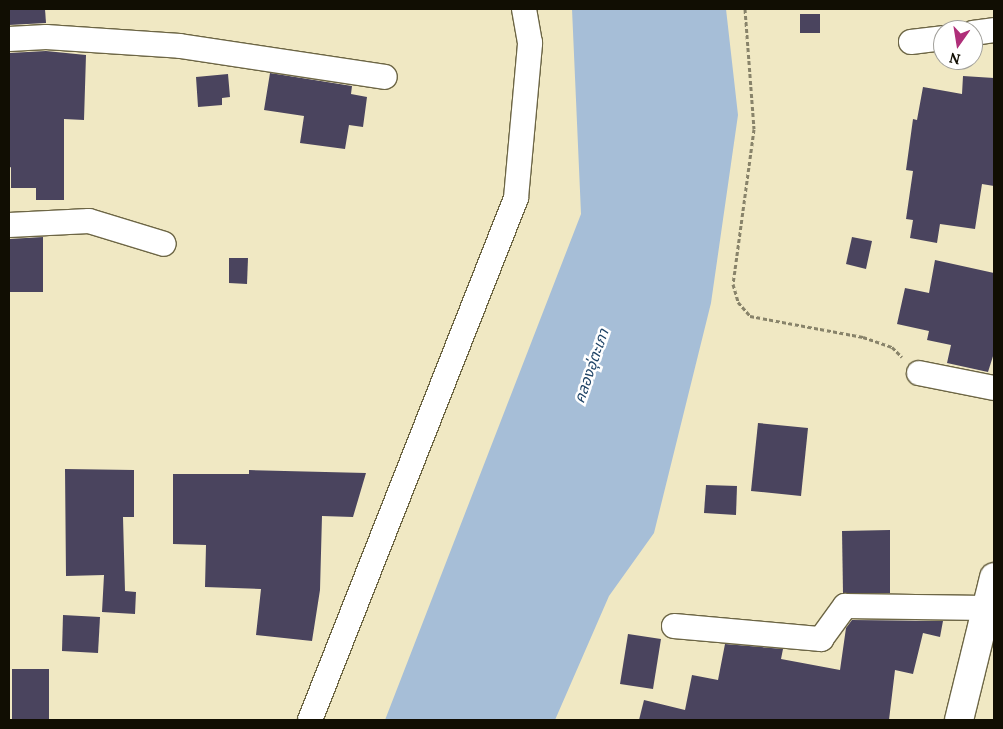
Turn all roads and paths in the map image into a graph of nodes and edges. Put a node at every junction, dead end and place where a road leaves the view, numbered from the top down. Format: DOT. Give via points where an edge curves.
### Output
graph roads {
  1 [pos="524,9"];
  2 [pos="745,9"];
  3 [pos="9,39"];
  4 [pos="933,39"];
  5 [pos="911,42"];
  6 [pos="385,77"];
  7 [pos="9,226"];
  8 [pos="164,244"];
  9 [pos="919,373"];
  10 [pos="994,388"];
  11 [pos="994,577"];
  12 [pos="986,608"];
  13 [pos="674,626"];
  14 [pos="310,720"];
  15 [pos="959,720"];
  1 -- 14 [label="street" via="530,43 516,198"];
  2 -- 9 [label="path" via="754,129 733,284 738,302 750,316 864,338 892,347"];
  3 -- 6 [label="street" via="46,38 180,46"];
  4 -- 5 [label="street"];
  7 -- 8 [label="street" via="89,221"];
  9 -- 10 [label="street"];
  11 -- 12 [label="street"];
  12 -- 13 [label="street" via="845,606 820,639"];
  12 -- 15 [label="street"];
}
